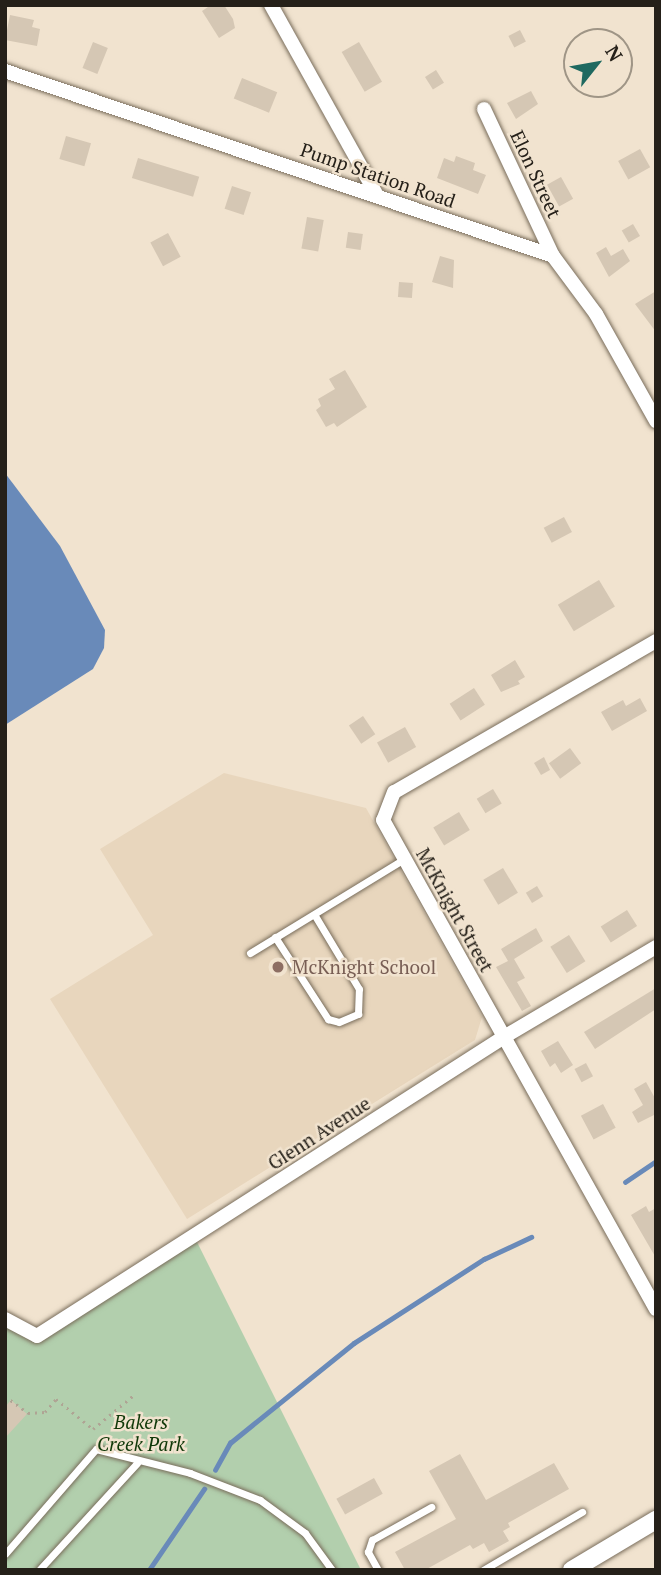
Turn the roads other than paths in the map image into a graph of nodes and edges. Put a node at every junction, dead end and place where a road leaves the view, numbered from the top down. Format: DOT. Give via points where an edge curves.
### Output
graph roads {
  1 [pos="271,5"];
  2 [pos="5,71"];
  3 [pos="484,109"];
  4 [pos="376,194"];
  5 [pos="553,256"];
  6 [pos="656,421"];
  7 [pos="656,641"];
  8 [pos="404,859"];
  9 [pos="314,914"];
  10 [pos="275,937"];
  11 [pos="656,947"];
  12 [pos="250,953"];
  13 [pos="504,1037"];
  14 [pos="656,1309"];
  15 [pos="5,1318"];
  16 [pos="137,1462"];
  17 [pos="431,1507"];
  18 [pos="582,1512"];
  19 [pos="656,1520"];
  20 [pos="5,1554"];
  21 [pos="579,1568"];
  22 [pos="39,1570"];
  23 [pos="332,1570"];
  24 [pos="378,1570"];
  25 [pos="483,1570"];
  1 -- 4 [label="street"];
  2 -- 4 [label="street, Pump Station Road"];
  3 -- 5 [label="street, Elon Street"];
  4 -- 5 [label="street, Pump Station Road"];
  5 -- 6 [label="street" via="596,314"];
  7 -- 8 [label="street, McKnight Street" via="394,792 383,820"];
  8 -- 9 [label="lane"];
  8 -- 13 [label="street, McKnight Street"];
  9 -- 10 [label="lane"];
  9 -- 10 [label="lane" via="359,989 358,1014 339,1022 328,1019"];
  10 -- 12 [label="lane"];
  11 -- 13 [label="street, Glenn Avenue"];
  13 -- 14 [label="street, McKnight Street"];
  13 -- 15 [label="street, Glenn Avenue" via="37,1336"];
  16 -- 20 [label="lane" via="96,1449"];
  16 -- 22 [label="lane"];
  16 -- 23 [label="lane" via="190,1473 260,1500 305,1534"];
  17 -- 24 [label="lane" via="372,1540 368,1552"];
  18 -- 25 [label="lane"];
  19 -- 21 [label="street"];
}
